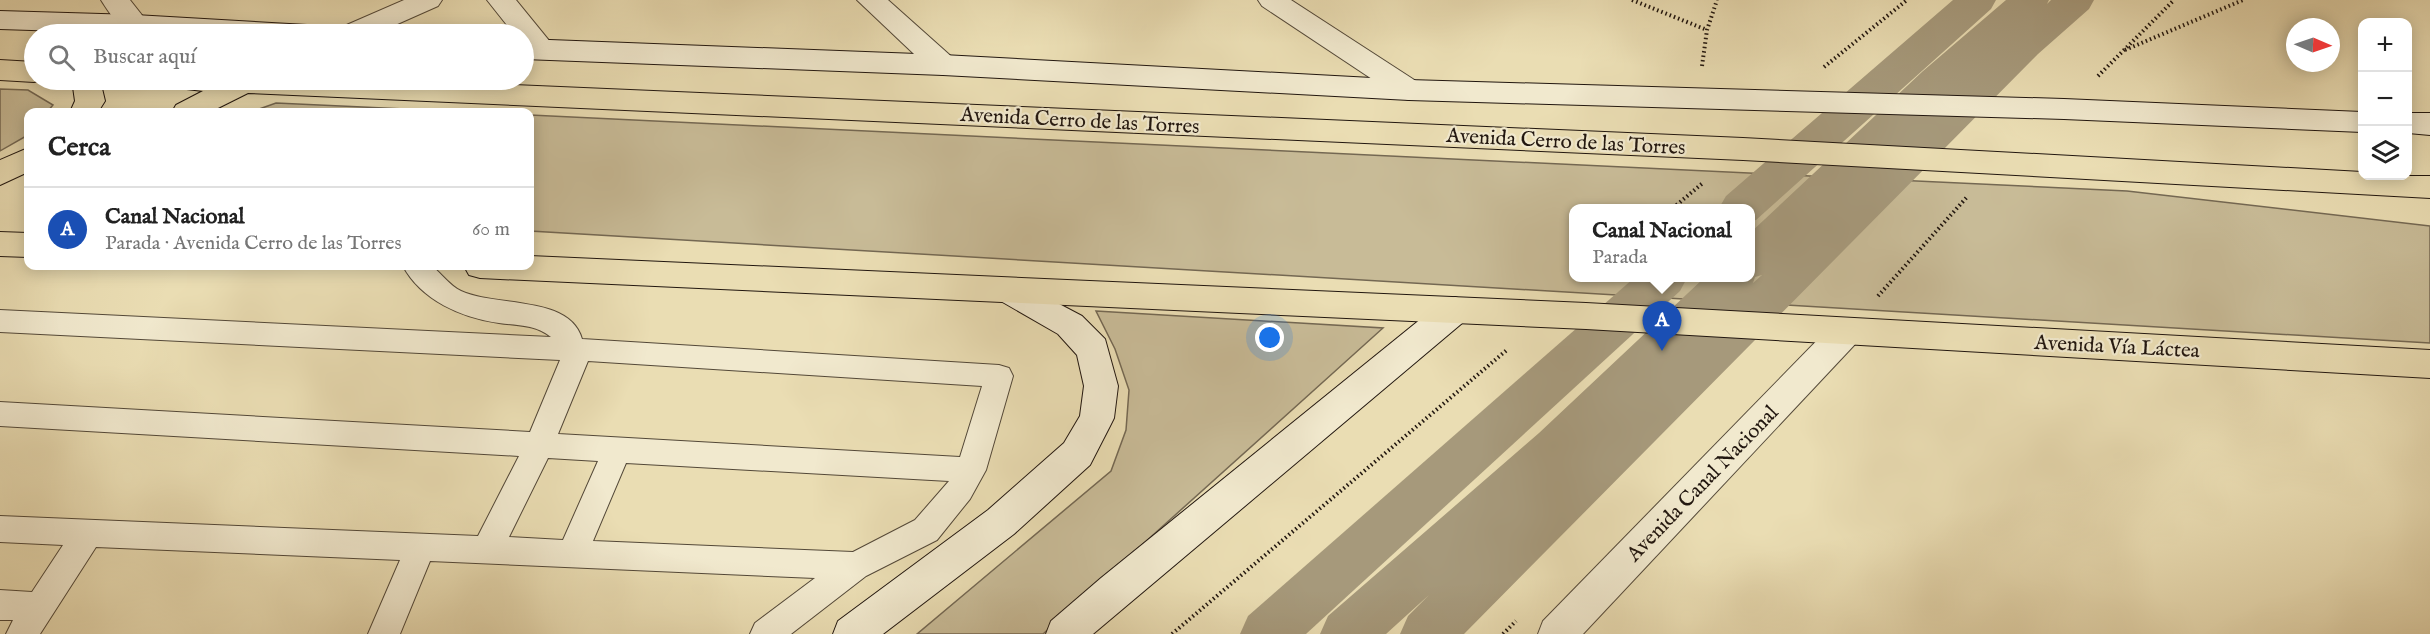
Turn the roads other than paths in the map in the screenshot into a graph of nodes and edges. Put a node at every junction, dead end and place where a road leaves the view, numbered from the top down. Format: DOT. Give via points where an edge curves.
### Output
graph roads {
  1 [pos="115,0"];
  2 [pos="428,0"];
  3 [pos="501,0"];
  4 [pos="871,0"];
  5 [pos="1272,0"];
  6 [pos="0,20"];
  7 [pos="135,24"];
  8 [pos="374,24"];
  9 [pos="516,24"];
  10 [pos="534,49"];
  11 [pos="942,65"];
  12 [pos="0,70"];
  13 [pos="24,71"];
  14 [pos="88,90"];
  15 [pos="230,90"];
  16 [pos="441,90"];
  17 [pos="1409,90"];
  18 [pos="86,108"];
  19 [pos="194,108"];
  20 [pos="2358,122"];
  21 [pos="2412,123"];
  22 [pos="2430,124"];
  23 [pos="24,161"];
  24 [pos="0,174"];
  25 [pos="2430,187"];
  26 [pos="0,244"];
  27 [pos="24,245"];
  28 [pos="534,269"];
  29 [pos="420,270"];
  30 [pos="1010,291"];
  31 [pos="1455,310"];
  32 [pos="0,321"];
  33 [pos="1847,331"];
  34 [pos="571,349"];
  35 [pos="2430,364"];
  36 [pos="0,414"];
  37 [pos="539,446"];
  38 [pos="617,450"];
  39 [pos="971,470"];
  40 [pos="0,529"];
  41 [pos="88,533"];
  42 [pos="421,547"];
  43 [pos="487,550"];
  44 [pos="572,554"];
  45 [pos="855,566"];
  46 [pos="0,605"];
  47 [pos="40,607"];
  48 [pos="22,634"];
  49 [pos="384,634"];
  50 [pos="766,634"];
  51 [pos="852,634"];
  52 [pos="1065,634"];
  53 [pos="1557,634"];
  1 -- 7 [label="street"];
  2 -- 8 [label="street"];
  3 -- 9 [label="street"];
  4 -- 11 [label="street"];
  5 -- 17 [label="street"];
  6 -- 7 [label="street"];
  10 -- 11 [label="street, Avenida Cerro de las Torres"];
  11 -- 17 [label="street, Avenida Cerro de las Torres"];
  12 -- 13 [label="main road"];
  14 -- 18 [label="main road" via="90,101"];
  15 -- 19 [label="main road"];
  16 -- 25 [label="main road, Avenida Cerro de las Torres" via="1980,162"];
  17 -- 20 [label="street, Avenida Cerro de las Torres"];
  21 -- 22 [label="street"];
  23 -- 24 [label="main road"];
  26 -- 27 [label="main road"];
  28 -- 30 [label="main road"];
  29 -- 34 [label="lane" via="450,298 496,312 544,317 567,334"];
  30 -- 31 [label="main road"];
  30 -- 51 [label="street" via="1070,325 1093,349 1101,386 1097,418 1077,454 1002,522"];
  31 -- 33 [label="main road, Avenida Vía Láctea"];
  31 -- 52 [label="street"];
  32 -- 34 [label="lane"];
  33 -- 35 [label="main road, Avenida Vía Láctea"];
  33 -- 53 [label="street, Avenida Canal Nacional"];
  34 -- 37 [label="lane" via="574,361"];
  34 -- 39 [label="lane" via="999,376"];
  36 -- 37 [label="lane"];
  37 -- 38 [label="lane"];
  37 -- 43 [label="lane"];
  38 -- 39 [label="lane"];
  38 -- 44 [label="lane"];
  39 -- 45 [label="lane" via="960,490 926,530"];
  40 -- 41 [label="lane"];
  41 -- 42 [label="lane"];
  41 -- 47 [label="lane"];
  42 -- 43 [label="lane"];
  42 -- 49 [label="lane"];
  43 -- 44 [label="lane"];
  44 -- 45 [label="lane"];
  45 -- 50 [label="lane"];
  46 -- 47 [label="lane"];
  47 -- 48 [label="lane"];
}
